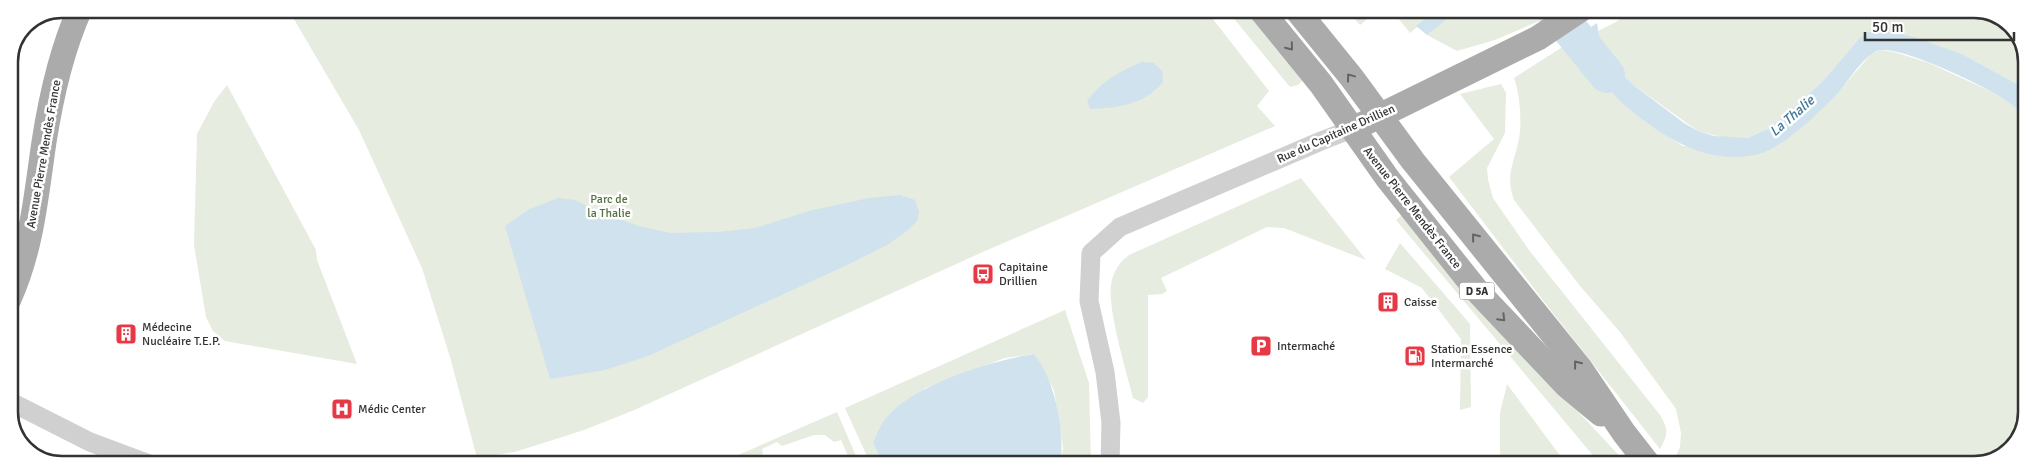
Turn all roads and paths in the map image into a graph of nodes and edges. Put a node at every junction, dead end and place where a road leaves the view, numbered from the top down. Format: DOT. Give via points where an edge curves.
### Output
graph roads {
  1 [pos="76,18"];
  2 [pos="1267,18"];
  3 [pos="1303,18"];
  4 [pos="1568,18"];
  5 [pos="1379,117"];
  6 [pos="1352,129"];
  7 [pos="18,277"];
  8 [pos="18,406"];
  9 [pos="1624,433"];
  10 [pos="128,456"];
  11 [pos="1110,456"];
  12 [pos="1642,456"];
  1 -- 7 [label="main road, Avenue Pierre Mendès France" via="57,76 30,239"];
  2 -- 6 [label="main road, Avenue Pierre Mendès France / D 5A, one-way"];
  5 -- 3 [label="main road, Avenue Pierre Mendès France / D 5A, one-way"];
  4 -- 5 [label="main road, Rue du Capitaine Drillien" via="1538,38"];
  5 -- 6 [label="main road, Rue du Capitaine Drillien"];
  9 -- 5 [label="main road, Avenue Pierre Mendès France / D 5A, one-way" via="1580,368"];
  6 -- 9 [label="main road, Avenue Pierre Mendès France / D 5A, one-way" via="1388,180 1478,292 1566,385"];
  6 -- 11 [label="street, Rue du Capitaine Drillien" via="1120,227 1091,253 1089,300 1111,423"];
  8 -- 10 [label="street" via="90,442"];
  9 -- 12 [label="main road, Avenue Pierre Mendès France / D 5A"];
}
